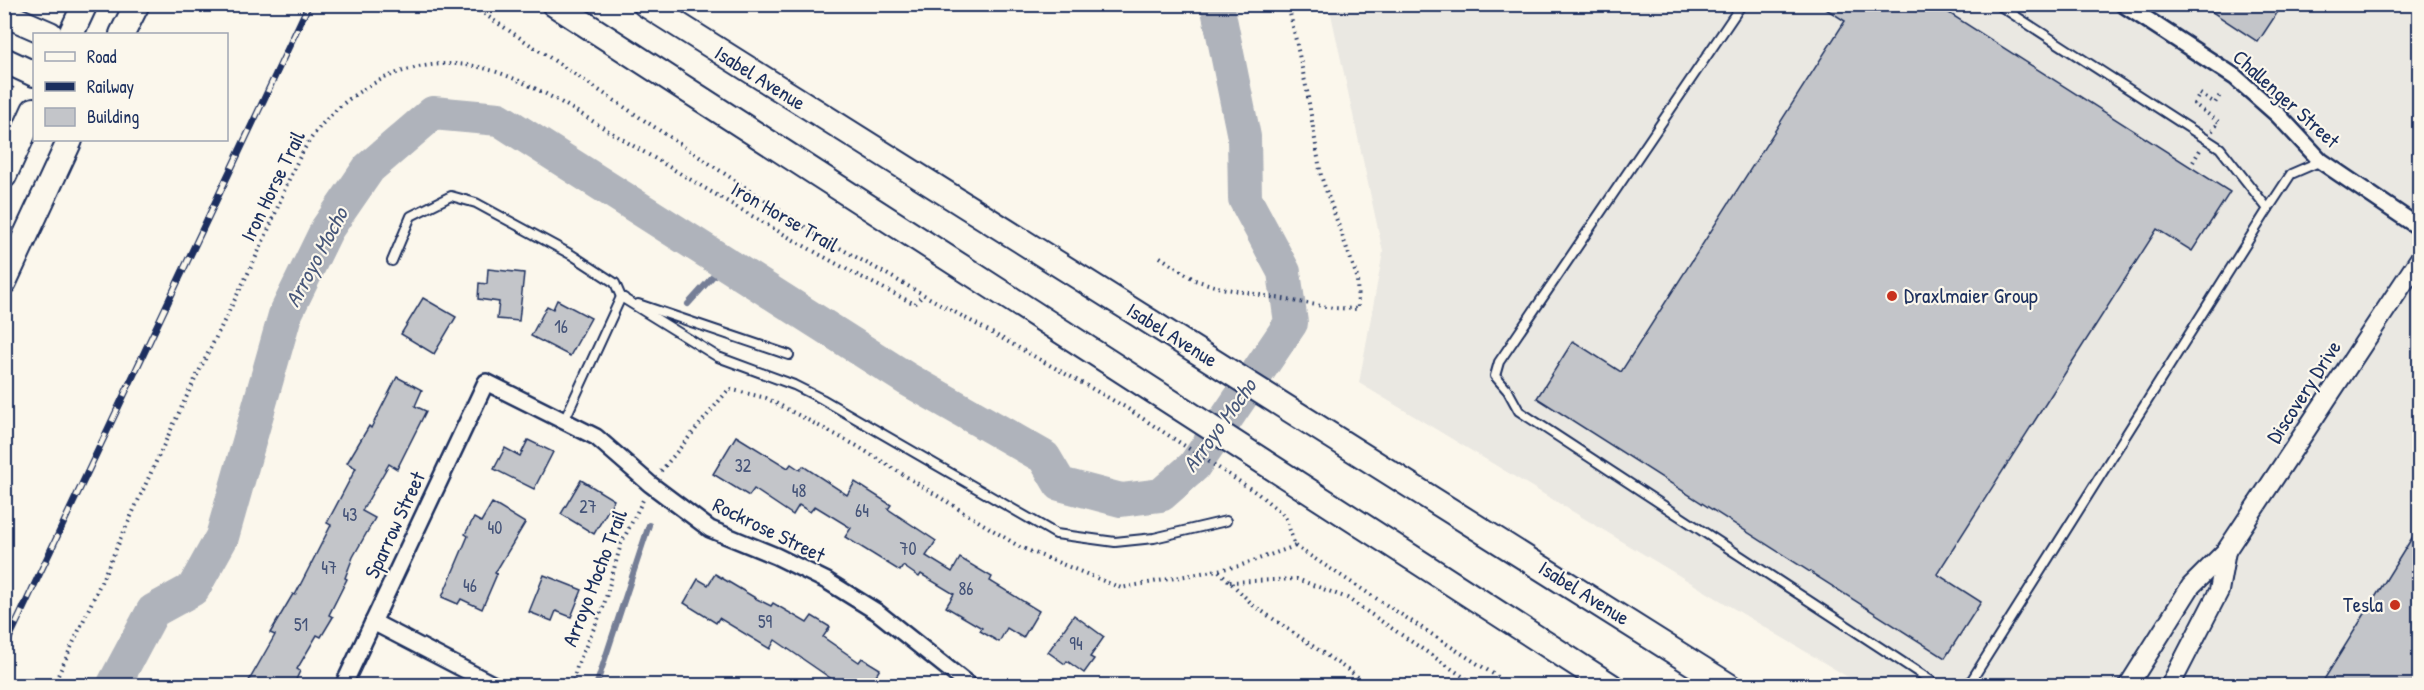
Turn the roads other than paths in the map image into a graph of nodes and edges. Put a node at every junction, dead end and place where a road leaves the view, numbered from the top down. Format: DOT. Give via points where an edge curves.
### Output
graph roads {
  1 [pos="85,4"];
  2 [pos="137,4"];
  3 [pos="554,4"];
  4 [pos="645,4"];
  5 [pos="1742,4"];
  6 [pos="1997,4"];
  7 [pos="2123,4"];
  8 [pos="4,14"];
  9 [pos="48,33"];
  10 [pos="70,33"];
  11 [pos="122,33"];
  12 [pos="4,60"];
  13 [pos="33,74"];
  14 [pos="33,112"];
  15 [pos="70,141"];
  16 [pos="2321,161"];
  17 [pos="4,176"];
  18 [pos="2268,208"];
  19 [pos="2420,228"];
  20 [pos="2420,258"];
  21 [pos="392,261"];
  22 [pos="4,282"];
  23 [pos="621,297"];
  24 [pos="789,355"];
  25 [pos="486,382"];
  26 [pos="564,421"];
  27 [pos="1226,521"];
  28 [pos="2226,551"];
  29 [pos="373,622"];
  30 [pos="343,686"];
  31 [pos="496,686"];
  32 [pos="970,686"];
  33 [pos="1611,686"];
  34 [pos="1729,686"];
  35 [pos="1939,686"];
  36 [pos="1968,686"];
  37 [pos="2128,686"];
  38 [pos="2170,686"];
  1 -- 10 [label="main road"];
  2 -- 11 [label="main road"];
  3 -- 33 [label="main road"];
  4 -- 34 [label="main road, Isabel Avenue"];
  5 -- 35 [label="lane" via="1499,362 1495,376 1519,411"];
  6 -- 18 [label="lane" via="2220,148"];
  7 -- 16 [label="street, Challenger Street" via="2235,77"];
  8 -- 9 [label="main road"];
  12 -- 13 [label="main road"];
  14 -- 17 [label="main road"];
  15 -- 22 [label="main road"];
  16 -- 18 [label="lane" via="2291,174"];
  16 -- 19 [label="street, Challenger Street"];
  18 -- 36 [label="lane"];
  20 -- 28 [label="street, Discovery Drive"];
  21 -- 23 [label="lane" via="411,216 451,196 476,203 572,255 615,283"];
  23 -- 24 [label="lane"];
  23 -- 26 [label="lane"];
  23 -- 27 [label="lane" via="718,357 822,399 1056,534 1115,542 1154,538"];
  25 -- 26 [label="street, Rockrose Street"];
  25 -- 29 [label="street, Sparrow Street"];
  26 -- 32 [label="street, Rockrose Street" via="596,437 710,529 797,566 877,612"];
  28 -- 37 [label="street, Discovery Drive" via="2191,586"];
  28 -- 38 [label="street, Discovery Drive" via="2219,591"];
  29 -- 30 [label="street, Sparrow Street"];
  29 -- 31 [label="street"];
}
